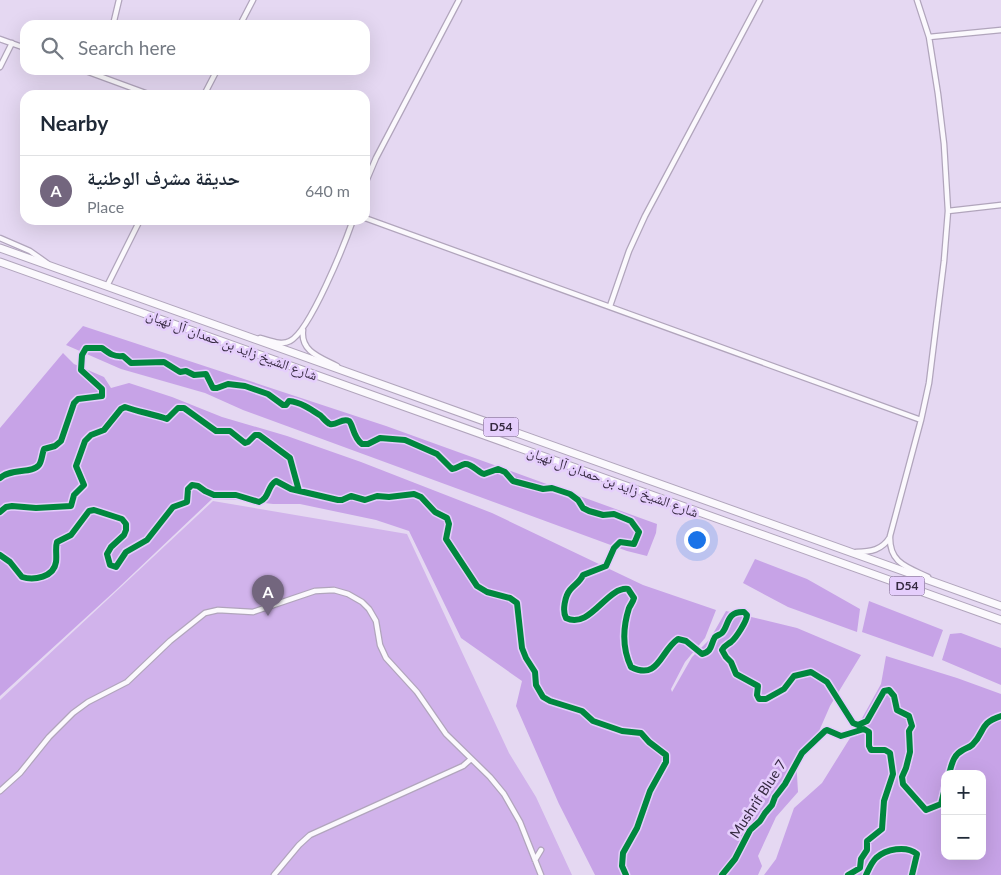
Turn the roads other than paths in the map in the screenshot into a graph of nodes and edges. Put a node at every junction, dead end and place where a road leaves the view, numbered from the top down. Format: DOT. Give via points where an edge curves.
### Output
graph roads {
  1 [pos="119,0"];
  2 [pos="254,0"];
  3 [pos="459,0"];
  4 [pos="760,0"];
  5 [pos="918,0"];
  6 [pos="114,20"];
  7 [pos="243,20"];
  8 [pos="1001,30"];
  9 [pos="929,37"];
  10 [pos="0,39"];
  11 [pos="12,43"];
  12 [pos="20,46"];
  13 [pos="0,68"];
  14 [pos="96,75"];
  15 [pos="214,75"];
  16 [pos="101,77"];
  17 [pos="137,90"];
  18 [pos="207,90"];
  19 [pos="370,169"];
  20 [pos="1001,206"];
  21 [pos="948,211"];
  22 [pos="370,220"];
  23 [pos="138,225"];
  24 [pos="351,225"];
  25 [pos="0,238"];
  26 [pos="0,248"];
  27 [pos="0,262"];
  28 [pos="50,266"];
  29 [pos="107,286"];
  30 [pos="610,306"];
  31 [pos="304,326"];
  32 [pos="251,338"];
  33 [pos="349,373"];
  34 [pos="921,420"];
  35 [pos="890,536"];
  36 [pos="850,552"];
  37 [pos="941,584"];
  38 [pos="1001,606"];
  39 [pos="1001,620"];
  40 [pos="472,760"];
  41 [pos="0,791"];
  42 [pos="541,850"];
  43 [pos="535,860"];
  44 [pos="274,875"];
  45 [pos="542,875"];
  1 -- 6 [label="street"];
  2 -- 7 [label="street"];
  3 -- 19 [label="street"];
  4 -- 30 [label="street" via="645,216"];
  5 -- 9 [label="street"];
  8 -- 9 [label="street"];
  9 -- 21 [label="street" via="942,123"];
  10 -- 11 [label="street"];
  11 -- 12 [label="street"];
  11 -- 13 [label="street"];
  14 -- 16 [label="street"];
  15 -- 18 [label="street"];
  16 -- 17 [label="street"];
  20 -- 21 [label="street"];
  21 -- 34 [label="street" via="933,359"];
  22 -- 30 [label="street"];
  23 -- 29 [label="street"];
  24 -- 31 [label="street"];
  25 -- 28 [label="street" via="30,251"];
  26 -- 28 [label="highway, شارع الشيخ زايد بن حمدان آل نهيان / D54"];
  27 -- 39 [label="highway, شارع الشيخ زايد بن حمدان آل نهيان / D54"];
  28 -- 29 [label="highway, شارع الشيخ زايد بن حمدان آل نهيان / D54"];
  29 -- 32 [label="highway, شارع الشيخ زايد بن حمدان آل نهيان / D54"];
  30 -- 34 [label="street"];
  31 -- 32 [label="street" via="296,337 284,343"];
  31 -- 33 [label="street" via="302,337 310,351"];
  32 -- 33 [label="highway, شارع الشيخ زايد بن حمدان آل نهيان / D54"];
  33 -- 36 [label="highway, شارع الشيخ زايد بن حمدان آل نهيان / D54"];
  34 -- 35 [label="street"];
  35 -- 36 [label="street" via="876,550"];
  35 -- 37 [label="street" via="893,554 902,564"];
  36 -- 37 [label="highway, شارع الشيخ زايد بن حمدان آل نهيان / D54"];
  37 -- 38 [label="highway, شارع الشيخ زايد بن حمدان آل نهيان / D54"];
  40 -- 41 [label="street" via="446,734 417,692 384,655 376,621 369,609 348,594 324,589 258,611 218,610 205,614 127,682 73,713"];
  40 -- 43 [label="street" via="510,803"];
  40 -- 44 [label="street" via="310,835"];
  42 -- 43 [label="street"];
  43 -- 45 [label="street"];
}
